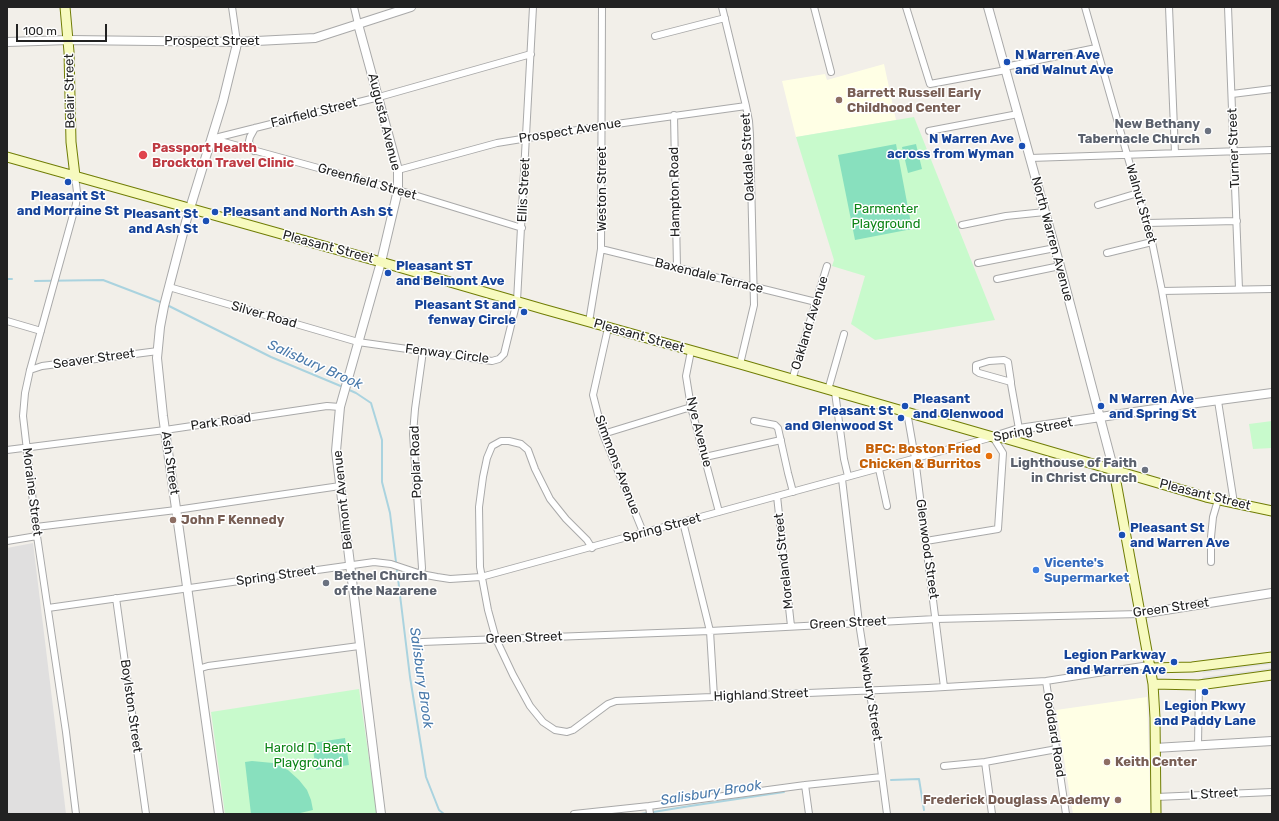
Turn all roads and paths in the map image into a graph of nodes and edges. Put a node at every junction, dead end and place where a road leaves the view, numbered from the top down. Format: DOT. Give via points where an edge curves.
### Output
graph roads {
  1 [pos="65,7"];
  2 [pos="232,7"];
  3 [pos="354,7"];
  4 [pos="411,7"];
  5 [pos="533,7"];
  6 [pos="602,7"];
  7 [pos="722,7"];
  8 [pos="814,7"];
  9 [pos="906,7"];
  10 [pos="988,7"];
  11 [pos="1085,7"];
  12 [pos="1169,7"];
  13 [pos="1228,7"];
  14 [pos="725,18"];
  15 [pos="358,24"];
  16 [pos="655,36"];
  17 [pos="69,40"];
  18 [pos="7,42"];
  19 [pos="237,42"];
  20 [pos="1096,48"];
  21 [pos="531,54"];
  22 [pos="1006,68"];
  23 [pos="831,72"];
  24 [pos="1272,89"];
  25 [pos="1232,94"];
  26 [pos="379,97"];
  27 [pos="746,106"];
  28 [pos="1018,114"];
  29 [pos="674,115"];
  30 [pos="602,126"];
  31 [pos="255,128"];
  32 [pos="929,131"];
  33 [pos="527,138"];
  34 [pos="212,139"];
  35 [pos="1272,150"];
  36 [pos="254,151"];
  37 [pos="1234,151"];
  38 [pos="1175,154"];
  39 [pos="1127,156"];
  40 [pos="7,157"];
  41 [pos="1030,158"];
  42 [pos="398,170"];
  43 [pos="75,176"];
  44 [pos="398,190"];
  45 [pos="1138,193"];
  46 [pos="1098,205"];
  47 [pos="191,209"];
  48 [pos="1045,212"];
  49 [pos="1237,221"];
  50 [pos="1147,224"];
  51 [pos="962,225"];
  52 [pos="522,228"];
  53 [pos="1152,242"];
  54 [pos="1055,248"];
  55 [pos="601,250"];
  56 [pos="1107,253"];
  57 [pos="381,262"];
  58 [pos="978,263"];
  59 [pos="827,266"];
  60 [pos="1060,266"];
  61 [pos="677,268"];
  62 [pos="997,279"];
  63 [pos="753,286"];
  64 [pos="169,287"];
  65 [pos="1239,289"];
  66 [pos="1272,289"];
  67 [pos="1162,291"];
  68 [pos="517,302"];
  69 [pos="816,302"];
  70 [pos="7,321"];
  71 [pos="589,322"];
  72 [pos="608,328"];
  73 [pos="41,330"];
  74 [pos="844,334"];
  75 [pos="358,342"];
  76 [pos="158,350"];
  77 [pos="424,351"];
  78 [pos="691,351"];
  79 [pos="740,364"];
  80 [pos="30,370"];
  81 [pos="792,380"];
  82 [pos="1011,382"];
  83 [pos="832,391"];
  84 [pos="1272,393"];
  85 [pos="1218,400"];
  86 [pos="1182,405"];
  87 [pos="340,407"];
  88 [pos="692,407"];
  89 [pos="907,412"];
  90 [pos="1101,417"];
  91 [pos="754,421"];
  92 [pos="165,430"];
  93 [pos="1020,430"];
  94 [pos="602,434"];
  95 [pos="993,437"];
  96 [pos="781,440"];
  97 [pos="26,448"];
  98 [pos="7,450"];
  99 [pos="705,457"];
  100 [pos="915,458"];
  101 [pos="879,469"];
  102 [pos="1114,471"];
  103 [pos="845,478"];
  104 [pos="340,486"];
  105 [pos="793,492"];
  106 [pos="777,496"];
  107 [pos="1218,500"];
  108 [pos="1234,503"];
  109 [pos="887,506"];
  110 [pos="176,510"];
  111 [pos="1272,511"];
  112 [pos="719,512"];
  113 [pos="683,522"];
  114 [pos="36,527"];
  115 [pos="643,532"];
  116 [pos="37,536"];
  117 [pos="7,541"];
  118 [pos="926,541"];
  119 [pos="592,548"];
  120 [pos="1211,562"];
  121 [pos="350,565"];
  122 [pos="421,574"];
  123 [pos="481,577"];
  124 [pos="188,588"];
  125 [pos="1272,592"];
  126 [pos="116,598"];
  127 [pos="48,608"];
  128 [pos="1140,614"];
  129 [pos="936,619"];
  130 [pos="859,623"];
  131 [pos="791,626"];
  132 [pos="710,631"];
  133 [pos="496,639"];
  134 [pos="422,642"];
  135 [pos="359,646"];
  136 [pos="1272,657"];
  137 [pos="1150,666"];
  138 [pos="1192,667"];
  139 [pos="198,669"];
  140 [pos="1272,675"];
  141 [pos="1046,681"];
  142 [pos="1153,684"];
  143 [pos="1196,685"];
  144 [pos="944,687"];
  145 [pos="870,690"];
  146 [pos="714,696"];
  147 [pos="1272,741"];
  148 [pos="1198,745"];
  149 [pos="1155,748"];
  150 [pos="1057,749"];
  151 [pos="985,762"];
  152 [pos="944,766"];
  153 [pos="882,777"];
  154 [pos="805,785"];
  155 [pos="1272,792"];
  156 [pos="1156,797"];
  157 [pos="649,810"];
  158 [pos="76,814"];
  159 [pos="146,814"];
  160 [pos="219,814"];
  161 [pos="381,814"];
  162 [pos="574,814"];
  163 [pos="809,814"];
  164 [pos="886,814"];
  165 [pos="992,814"];
  166 [pos="1066,814"];
  167 [pos="1156,814"];
  1 -- 17 [label="main road, Belair Street"];
  2 -- 19 [label="street"];
  3 -- 15 [label="street, Augusta Avenue"];
  4 -- 15 [label="street, Prospect Street"];
  5 -- 21 [label="street, Ellis Street"];
  6 -- 30 [label="street, Weston Street"];
  7 -- 14 [label="street, Oakdale Street"];
  8 -- 23 [label="street"];
  9 -- 22 [label="street" via="930,84"];
  10 -- 22 [label="street, North Warren Avenue"];
  11 -- 20 [label="street, Walnut Street"];
  12 -- 38 [label="street"];
  13 -- 25 [label="street, Turner Street"];
  14 -- 16 [label="street"];
  14 -- 27 [label="street, Oakdale Street"];
  15 -- 19 [label="street, Prospect Street" via="315,38"];
  15 -- 26 [label="street, Augusta Avenue"];
  17 -- 18 [label="street, Prospect Street"];
  17 -- 19 [label="street, Prospect Street"];
  17 -- 43 [label="main road, Belair Street" via="71,142"];
  19 -- 34 [label="street, Ash Street"];
  20 -- 22 [label="street"];
  20 -- 39 [label="street, Walnut Street"];
  21 -- 26 [label="street, Fairfield Street"];
  21 -- 33 [label="street, Ellis Street"];
  22 -- 28 [label="street, North Warren Avenue"];
  24 -- 25 [label="street"];
  25 -- 37 [label="street, Turner Street"];
  26 -- 31 [label="street, Fairfield Street"];
  26 -- 42 [label="street, Augusta Avenue"];
  27 -- 29 [label="street, Prospect Avenue"];
  27 -- 63 [label="street, Oakdale Street" via="750,135"];
  28 -- 32 [label="street"];
  28 -- 41 [label="street, North Warren Avenue"];
  29 -- 30 [label="street, Prospect Avenue"];
  29 -- 61 [label="street, Hampton Road"];
  30 -- 33 [label="street, Prospect Avenue"];
  30 -- 55 [label="street, Weston Street"];
  31 -- 34 [label="street, Fairfield Street"];
  31 -- 36 [label="street" via="249,141"];
  33 -- 42 [label="street, Prospect Avenue" via="497,143"];
  33 -- 52 [label="street, Ellis Street"];
  34 -- 36 [label="street, Greenfield Street"];
  34 -- 47 [label="street, Ash Street"];
  35 -- 37 [label="street"];
  36 -- 44 [label="street, Greenfield Street"];
  37 -- 38 [label="street"];
  37 -- 49 [label="street, Turner Street"];
  38 -- 39 [label="street"];
  39 -- 41 [label="street"];
  39 -- 45 [label="street, Walnut Street"];
  40 -- 43 [label="main road, Pleasant Street"];
  41 -- 48 [label="street, North Warren Avenue"];
  42 -- 44 [label="street, Augusta Avenue"];
  43 -- 47 [label="main road, Pleasant Street"];
  43 -- 73 [label="street, Moraine Street" via="76,204"];
  44 -- 52 [label="street, Greenfield Street"];
  44 -- 57 [label="street, Augusta Avenue"];
  45 -- 46 [label="street"];
  45 -- 50 [label="street, Walnut Street"];
  47 -- 57 [label="main road, Pleasant Street"];
  47 -- 64 [label="street, Ash Street"];
  48 -- 51 [label="street" via="1006,216"];
  48 -- 54 [label="street, North Warren Avenue"];
  49 -- 50 [label="street"];
  49 -- 65 [label="street, Turner Street"];
  50 -- 53 [label="street, Walnut Street"];
  52 -- 68 [label="street, Ellis Street"];
  53 -- 56 [label="street"];
  53 -- 67 [label="street, Walnut Street"];
  54 -- 58 [label="street"];
  54 -- 60 [label="street, North Warren Avenue"];
  55 -- 61 [label="street, Baxendale Terrace"];
  55 -- 71 [label="street, Weston Street"];
  57 -- 68 [label="main road, Pleasant Street"];
  57 -- 75 [label="street, Belmont Avenue"];
  59 -- 69 [label="street, Oakland Avenue"];
  60 -- 62 [label="street"];
  60 -- 90 [label="street, North Warren Avenue"];
  61 -- 63 [label="street, Baxendale Terrace"];
  63 -- 69 [label="street, Baxendale Terrace"];
  63 -- 79 [label="street, Oakdale Street" via="754,305"];
  64 -- 75 [label="street, Silver Road"];
  64 -- 76 [label="street, Ash Street"];
  65 -- 66 [label="street"];
  65 -- 67 [label="street"];
  67 -- 86 [label="street, Walnut Street"];
  68 -- 71 [label="main road, Pleasant Street"];
  68 -- 77 [label="street, Fenway Circle" via="504,354 499,359 492,361"];
  69 -- 81 [label="street, Oakland Avenue"];
  70 -- 73 [label="street"];
  71 -- 72 [label="main road, Pleasant Street"];
  72 -- 78 [label="main road, Pleasant Street"];
  72 -- 94 [label="street, Simmons Avenue" via="593,395"];
  73 -- 80 [label="street, Moraine Street"];
  74 -- 83 [label="street"];
  75 -- 77 [label="street, Fenway Circle"];
  75 -- 87 [label="street, Belmont Avenue"];
  76 -- 80 [label="street, Seaver Street" via="42,366"];
  76 -- 92 [label="street, Ash Street"];
  77 -- 122 [label="street, Poplar Road" via="413,434"];
  78 -- 79 [label="main road, Pleasant Street"];
  78 -- 88 [label="street, Nye Avenue" via="686,376"];
  79 -- 81 [label="main road, Pleasant Street"];
  80 -- 97 [label="street, Moraine Street" via="23,416"];
  81 -- 83 [label="main road, Pleasant Street"];
  82 -- 82 [label="street" via="1008,362 1004,360 989,361 976,366 979,373"];
  82 -- 93 [label="street"];
  83 -- 89 [label="main road, Pleasant Street"];
  83 -- 103 [label="street, Newbury Street"];
  84 -- 85 [label="street, Spring Street"];
  85 -- 86 [label="street, Spring Street"];
  85 -- 108 [label="street"];
  86 -- 90 [label="street, Spring Street"];
  87 -- 92 [label="street, Park Road" via="327,406"];
  87 -- 104 [label="street, Belmont Avenue" via="336,451"];
  88 -- 94 [label="street"];
  88 -- 99 [label="street, Nye Avenue"];
  89 -- 95 [label="main road, Pleasant Street"];
  89 -- 100 [label="street, Glenwood Street"];
  90 -- 93 [label="street, Spring Street"];
  90 -- 102 [label="street, North Warren Avenue"];
  91 -- 96 [label="street" via="775,425"];
  92 -- 97 [label="street, Park Road"];
  92 -- 110 [label="street, Ash Street"];
  93 -- 95 [label="street, Spring Street"];
  94 -- 115 [label="street, Simmons Avenue"];
  95 -- 100 [label="street, Spring Street"];
  95 -- 102 [label="main road, Pleasant Street" via="1004,438"];
  95 -- 118 [label="street" via="1003,453 998,529"];
  96 -- 99 [label="street"];
  96 -- 105 [label="street"];
  97 -- 98 [label="street, Park Road"];
  97 -- 114 [label="street, Moraine Street"];
  99 -- 112 [label="street, Nye Avenue"];
  100 -- 101 [label="street, Spring Street"];
  100 -- 118 [label="street, Glenwood Street"];
  101 -- 103 [label="street, Spring Street"];
  101 -- 109 [label="street"];
  102 -- 107 [label="main road, Pleasant Street"];
  102 -- 128 [label="main road"];
  103 -- 105 [label="street, Spring Street"];
  103 -- 130 [label="street, Newbury Street"];
  104 -- 110 [label="street"];
  104 -- 121 [label="street, Belmont Avenue"];
  105 -- 106 [label="street, Spring Street"];
  106 -- 112 [label="street, Spring Street"];
  106 -- 131 [label="street, Moreland Street"];
  107 -- 108 [label="main road, Pleasant Street"];
  107 -- 120 [label="street" via="1213,517"];
  108 -- 111 [label="main road, Pleasant Street"];
  110 -- 114 [label="street"];
  110 -- 124 [label="street, Ash Street"];
  112 -- 113 [label="street, Spring Street"];
  113 -- 115 [label="street, Spring Street"];
  113 -- 132 [label="street"];
  114 -- 116 [label="street, Moraine Street"];
  115 -- 119 [label="street, Spring Street"];
  116 -- 117 [label="street"];
  116 -- 127 [label="street, Moraine Street"];
  118 -- 129 [label="street, Glenwood Street"];
  119 -- 123 [label="street, Spring Street"];
  119 -- 123 [label="street, Highland Street" via="550,499 528,450 521,444 501,441 492,446 483,477 479,507"];
  121 -- 122 [label="street, Spring Street" via="374,562 391,564"];
  121 -- 124 [label="street, Spring Street"];
  121 -- 135 [label="street, Belmont Avenue"];
  122 -- 123 [label="street, Spring Street" via="450,579"];
  123 -- 133 [label="street, Highland Street"];
  124 -- 126 [label="street, Spring Street"];
  124 -- 139 [label="street, Ash Street"];
  125 -- 128 [label="street, Green Street"];
  126 -- 127 [label="street, Spring Street"];
  126 -- 159 [label="street, Boylston Street"];
  127 -- 158 [label="street, Moraine Street"];
  128 -- 129 [label="street, Green Street"];
  128 -- 137 [label="main road"];
  129 -- 130 [label="street, Green Street"];
  129 -- 144 [label="street, Glenwood Street"];
  130 -- 131 [label="street, Green Street"];
  130 -- 145 [label="street, Newbury Street"];
  131 -- 132 [label="street, Green Street"];
  132 -- 133 [label="street, Green Street"];
  132 -- 146 [label="street"];
  133 -- 134 [label="street, Green Street"];
  133 -- 146 [label="street, Highland Street" via="530,706 543,722 555,730 573,730 616,701"];
  135 -- 139 [label="street"];
  135 -- 161 [label="street, Belmont Avenue"];
  136 -- 138 [label="main road"];
  137 -- 138 [label="main road"];
  137 -- 141 [label="street, Highland Street"];
  137 -- 142 [label="main road"];
  138 -- 143 [label="main road"];
  139 -- 160 [label="street, Ash Street"];
  140 -- 143 [label="main road"];
  141 -- 144 [label="street, Highland Street"];
  141 -- 150 [label="street, Goddard Road"];
  142 -- 143 [label="main road"];
  142 -- 149 [label="main road"];
  143 -- 148 [label="street"];
  144 -- 145 [label="street, Highland Street"];
  145 -- 146 [label="street, Highland Street"];
  145 -- 153 [label="street, Newbury Street"];
  147 -- 148 [label="street"];
  148 -- 149 [label="street"];
  149 -- 156 [label="main road"];
  150 -- 151 [label="street"];
  150 -- 166 [label="street, Goddard Road"];
  151 -- 152 [label="street"];
  151 -- 165 [label="street"];
  153 -- 154 [label="street"];
  153 -- 164 [label="street, Newbury Street"];
  154 -- 157 [label="street"];
  154 -- 163 [label="street"];
  155 -- 156 [label="street, L Street"];
  156 -- 167 [label="main road"];
  157 -- 162 [label="street"];
}
